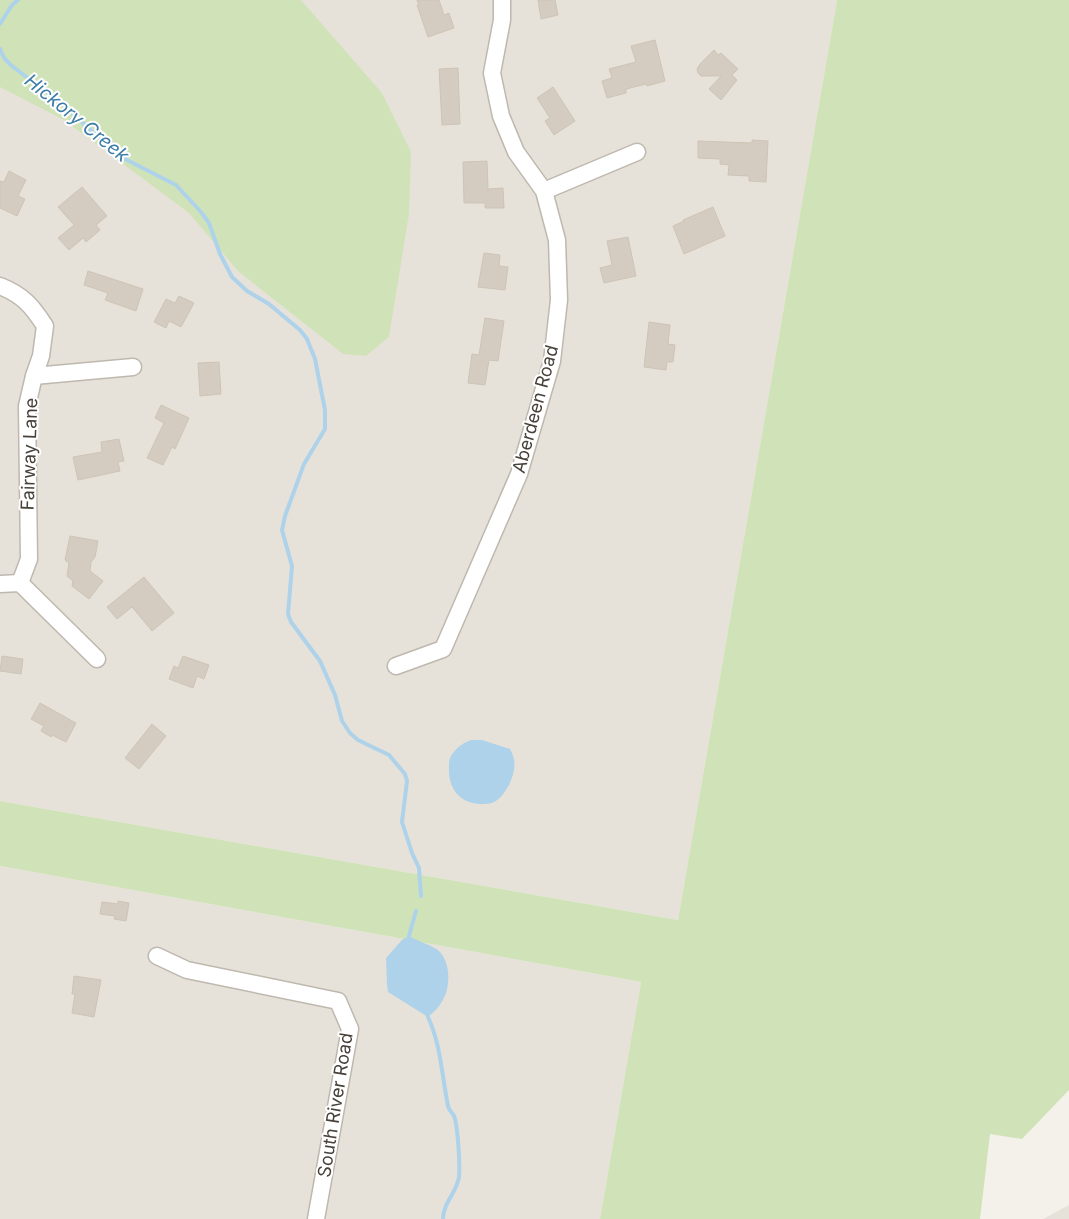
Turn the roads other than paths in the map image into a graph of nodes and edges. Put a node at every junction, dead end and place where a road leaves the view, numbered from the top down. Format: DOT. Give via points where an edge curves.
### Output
graph roads {
  1 [pos="502,0"];
  2 [pos="637,152"];
  3 [pos="544,191"];
  4 [pos="0,286"];
  5 [pos="133,367"];
  6 [pos="34,376"];
  7 [pos="0,584"];
  8 [pos="20,584"];
  9 [pos="97,659"];
  10 [pos="396,666"];
  11 [pos="157,956"];
  12 [pos="316,1219"];
  1 -- 3 [label="street, Aberdeen Road" via="502,20 492,73 501,116 516,152"];
  2 -- 3 [label="street"];
  3 -- 10 [label="street, Aberdeen Road" via="557,240 559,300 552,361 519,474 443,649"];
  4 -- 6 [label="street, Fairway Lane" via="32,306 45,326 41,356"];
  5 -- 6 [label="street"];
  6 -- 8 [label="street, Fairway Lane" via="28,406 28,559"];
  7 -- 8 [label="street"];
  8 -- 9 [label="street"];
  11 -- 12 [label="street, South River Road" via="187,970 338,1000 350,1029"];
}
